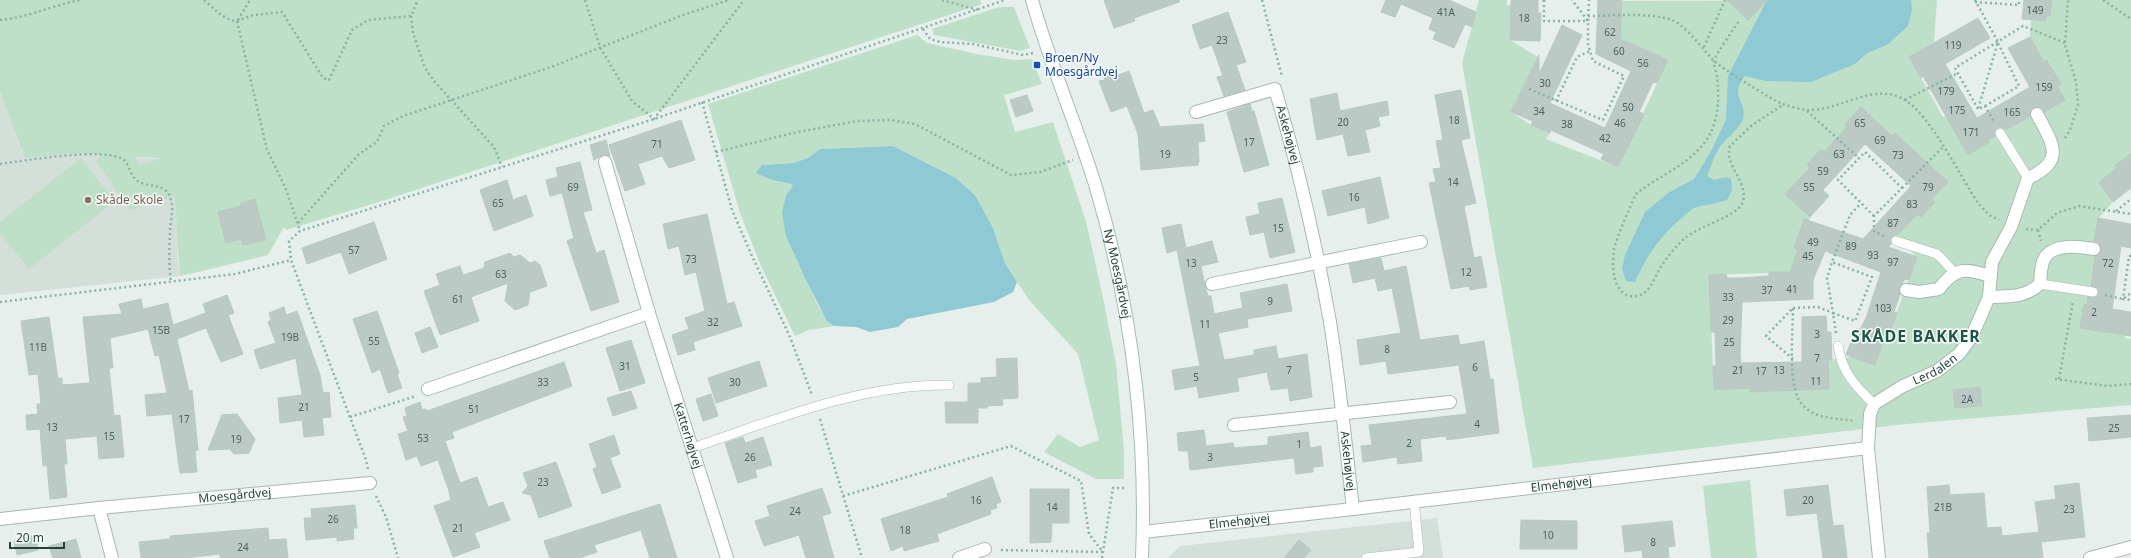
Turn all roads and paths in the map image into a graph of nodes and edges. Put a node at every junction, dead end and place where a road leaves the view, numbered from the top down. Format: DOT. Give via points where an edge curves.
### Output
graph roads {
  1 [pos="80,0"];
  2 [pos="204,0"];
  3 [pos="250,0"];
  4 [pos="418,0"];
  5 [pos="585,0"];
  6 [pos="729,0"];
  7 [pos="744,0"];
  8 [pos="942,0"];
  9 [pos="1005,0"];
  10 [pos="1032,0"];
  11 [pos="1262,0"];
  12 [pos="1544,0"];
  13 [pos="1572,0"];
  14 [pos="1588,0"];
  15 [pos="1725,0"];
  16 [pos="2019,0"];
  17 [pos="2068,0"];
  18 [pos="2103,0"];
  19 [pos="1975,1"];
  20 [pos="978,10"];
  21 [pos="411,16"];
  22 [pos="1588,16"];
  23 [pos="2131,19"];
  24 [pos="0,20"];
  25 [pos="237,21"];
  26 [pos="1588,21"];
  27 [pos="1738,22"];
  28 [pos="923,29"];
  29 [pos="1998,42"];
  30 [pos="2065,43"];
  31 [pos="600,47"];
  32 [pos="1704,47"];
  33 [pos="1590,51"];
  34 [pos="1030,54"];
  35 [pos="1714,60"];
  36 [pos="1958,73"];
  37 [pos="1275,89"];
  38 [pos="1529,89"];
  39 [pos="451,99"];
  40 [pos="1905,100"];
  41 [pos="1556,101"];
  42 [pos="702,102"];
  43 [pos="1784,104"];
  44 [pos="1985,106"];
  45 [pos="1978,109"];
  46 [pos="1807,111"];
  47 [pos="1196,112"];
  48 [pos="2037,114"];
  49 [pos="654,119"];
  50 [pos="2000,133"];
  51 [pos="1943,147"];
  52 [pos="716,152"];
  53 [pos="1085,156"];
  54 [pos="2053,156"];
  55 [pos="1859,158"];
  56 [pos="605,162"];
  57 [pos="0,164"];
  58 [pos="502,167"];
  59 [pos="2028,178"];
  60 [pos="1902,188"];
  61 [pos="2131,199"];
  62 [pos="1861,203"];
  63 [pos="2115,211"];
  64 [pos="2131,214"];
  65 [pos="1874,216"];
  66 [pos="298,223"];
  67 [pos="2010,227"];
  68 [pos="300,231"];
  69 [pos="1896,241"];
  70 [pos="1421,242"];
  71 [pos="2094,249"];
  72 [pos="2131,256"];
  73 [pos="292,260"];
  74 [pos="1319,262"];
  75 [pos="1832,262"];
  76 [pos="1955,273"];
  77 [pos="1990,276"];
  78 [pos="171,282"];
  79 [pos="1212,284"];
  80 [pos="2040,284"];
  81 [pos="2075,289"];
  82 [pos="1906,290"];
  83 [pos="2093,292"];
  84 [pos="2131,293"];
  85 [pos="1990,297"];
  86 [pos="2123,299"];
  87 [pos="2131,300"];
  88 [pos="0,302"];
  89 [pos="1793,308"];
  90 [pos="649,313"];
  91 [pos="1833,313"];
  92 [pos="1838,346"];
  93 [pos="1793,359"];
  94 [pos="2056,379"];
  95 [pos="2059,379"];
  96 [pos="2131,384"];
  97 [pos="949,385"];
  98 [pos="428,389"];
  99 [pos="1450,402"];
  100 [pos="1874,404"];
  101 [pos="817,406"];
  102 [pos="1342,414"];
  103 [pos="350,417"];
  104 [pos="1869,422"];
  105 [pos="1234,425"];
  106 [pos="692,448"];
  107 [pos="1868,448"];
  108 [pos="370,483"];
  109 [pos="1143,488"];
  110 [pos="843,496"];
  111 [pos="1414,501"];
  112 [pos="99,508"];
  113 [pos="1353,509"];
  114 [pos="0,519"];
  115 [pos="1143,532"];
  116 [pos="2131,547"];
  117 [pos="985,550"];
  118 [pos="1103,552"];
  119 [pos="112,558"];
  120 [pos="398,558"];
  121 [pos="726,558"];
  122 [pos="862,558"];
  123 [pos="958,558"];
  124 [pos="1102,558"];
  125 [pos="1142,558"];
  126 [pos="1366,558"];
  127 [pos="1880,558"];
  128 [pos="2090,558"];
  1 -- 24 [label="path"];
  2 -- 25 [label="path" via="222,16"];
  3 -- 25 [label="path"];
  4 -- 21 [label="path"];
  5 -- 31 [label="path"];
  6 -- 31 [label="path"];
  7 -- 49 [label="path"];
  8 -- 20 [label="path"];
  9 -- 20 [label="path"];
  10 -- 53 [label="street, Ny Moesgårdvej"];
  11 -- 37 [label="path" via="1285,86"];
  12 -- 26 [label="path" via="1544,21"];
  13 -- 26 [label="path"];
  14 -- 22 [label="path"];
  15 -- 32 [label="path"];
  16 -- 19 [label="path" via="2019,5"];
  17 -- 30 [label="path"];
  18 -- 23 [label="path"];
  19 -- 29 [label="path"];
  20 -- 28 [label="path"];
  21 -- 25 [label="path" via="368,20 352,30 329,80 323,78 282,12 253,15"];
  21 -- 39 [label="path" via="413,33 425,68"];
  22 -- 26 [label="path"];
  22 -- 32 [label="path" via="1653,16 1674,21"];
  25 -- 66 [label="path" via="267,150 286,189"];
  26 -- 33 [label="path"];
  27 -- 35 [label="path"];
  28 -- 34 [label="path" via="930,39 940,42 973,44 1023,55"];
  28 -- 42 [label="path"];
  29 -- 30 [label="path" via="2023,26"];
  29 -- 36 [label="path" via="1955,68"];
  29 -- 44 [label="path" via="2019,86"];
  29 -- 45 [label="path"];
  30 -- 54 [label="path" via="2076,82 2078,105 2070,130"];
  31 -- 39 [label="path"];
  31 -- 49 [label="path" via="632,101"];
  32 -- 35 [label="path"];
  33 -- 41 [label="path" via="1577,57"];
  33 -- 41 [label="path" via="1593,61 1624,76 1603,120"];
  35 -- 43 [label="path"];
  35 -- 43 [label="path" via="1719,96 1716,118 1706,141 1694,155 1636,194 1614,248 1613,270 1616,283 1628,296 1638,296 1646,291 1661,266 1686,237 1733,213 1742,204 1744,194 1732,164 1730,146 1751,126"];
  36 -- 40 [label="path"];
  36 -- 45 [label="path"];
  37 -- 47 [label="street, Askehøjvej"];
  37 -- 74 [label="street, Askehøjvej" via="1292,144"];
  38 -- 41 [label="path"];
  39 -- 58 [label="path" via="494,147"];
  39 -- 66 [label="path" via="403,116 384,126 377,142 359,154"];
  40 -- 46 [label="path" via="1892,94 1879,94"];
  40 -- 51 [label="path" via="1921,113"];
  42 -- 49 [label="path"];
  42 -- 52 [label="path"];
  43 -- 46 [label="path"];
  44 -- 45 [label="path"];
  44 -- 50 [label="path"];
  46 -- 55 [label="path"];
  48 -- 54 [label="street" via="2052,143"];
  49 -- 58 [label="path"];
  50 -- 59 [label="lane"];
  51 -- 60 [label="path"];
  51 -- 67 [label="path" via="1978,203 1989,214"];
  52 -- 53 [label="path" via="856,121 890,120 915,124 1010,175 1040,172"];
  52 -- 101 [label="path" via="732,210 790,337"];
  53 -- 109 [label="street, Ny Moesgårdvej" via="1118,268 1132,354 1142,443"];
  54 -- 59 [label="street" via="2044,171"];
  55 -- 60 [label="path" via="1866,152"];
  55 -- 62 [label="path" via="1838,180"];
  56 -- 90 [label="street, Katterhøjvej"];
  57 -- 78 [label="path" via="106,154 124,160 137,181 165,189 171,200"];
  58 -- 68 [label="path"];
  59 -- 67 [label="street, Lerdalen"];
  60 -- 65 [label="path"];
  61 -- 63 [label="path"];
  62 -- 65 [label="path"];
  62 -- 75 [label="path" via="1850,215"];
  63 -- 64 [label="path"];
  63 -- 67 [label="path" via="2079,206 2057,213 2038,230"];
  65 -- 69 [label="path" via="1874,231"];
  66 -- 68 [label="path"];
  67 -- 77 [label="street, Lerdalen" via="1992,262"];
  68 -- 73 [label="path" via="289,241"];
  69 -- 76 [label="lane" via="1937,254"];
  70 -- 74 [label="street"];
  71 -- 80 [label="street" via="2065,247 2055,250 2046,256 2041,268"];
  72 -- 86 [label="path"];
  73 -- 78 [label="path" via="235,274"];
  73 -- 103 [label="path"];
  74 -- 79 [label="street"];
  74 -- 102 [label="street, Askehøjvej"];
  75 -- 91 [label="path" via="1827,278"];
  75 -- 91 [label="path" via="1872,277 1855,321"];
  76 -- 77 [label="street" via="1971,270"];
  76 -- 82 [label="street" via="1948,277 1939,289 1919,292"];
  77 -- 85 [label="street, Lerdalen"];
  78 -- 88 [label="path"];
  80 -- 81 [label="lane"];
  80 -- 85 [label="street" via="2031,292 2019,296"];
  81 -- 83 [label="lane"];
  81 -- 95 [label="path"];
  83 -- 86 [label="path"];
  84 -- 86 [label="path"];
  85 -- 100 [label="street, Lerdalen" via="1971,338 1959,354 1937,371 1903,386"];
  86 -- 87 [label="path"];
  89 -- 91 [label="path" via="1818,307"];
  89 -- 93 [label="path"];
  89 -- 93 [label="path" via="1766,336"];
  90 -- 98 [label="street"];
  90 -- 106 [label="street, Katterhøjvej"];
  91 -- 92 [label="path"];
  92 -- 100 [label="lane" via="1841,363 1858,389"];
  93 -- 104 [label="path" via="1795,390 1799,401 1806,408 1814,414 1826,417"];
  94 -- 95 [label="path"];
  95 -- 96 [label="path" via="2108,386"];
  97 -- 101 [label="lane" via="901,387"];
  98 -- 103 [label="path" via="421,394"];
  99 -- 102 [label="street"];
  100 -- 104 [label="street"];
  101 -- 106 [label="lane"];
  101 -- 110 [label="path"];
  102 -- 105 [label="street"];
  102 -- 113 [label="street, Askehøjvej"];
  103 -- 108 [label="path" via="366,460"];
  104 -- 107 [label="street"];
  106 -- 121 [label="street, Katterhøjvej"];
  107 -- 111 [label="street, Elmehøjvej"];
  107 -- 127 [label="street"];
  108 -- 112 [label="street, Moesgårdvej"];
  108 -- 120 [label="path" via="386,517"];
  109 -- 115 [label="street, Ny Moesgårdvej"];
  109 -- 118 [label="path" via="1113,488"];
  110 -- 118 [label="path" via="1011,446 1081,481 1089,534"];
  110 -- 122 [label="path"];
  111 -- 113 [label="street, Elmehøjvej"];
  111 -- 126 [label="lane" via="1419,552"];
  112 -- 114 [label="street, Moesgårdvej"];
  112 -- 119 [label="street"];
  113 -- 115 [label="street, Elmehøjvej"];
  115 -- 125 [label="street, Ny Moesgårdvej"];
  116 -- 128 [label="street"];
  117 -- 118 [label="path"];
  117 -- 123 [label="street"];
  118 -- 124 [label="path"];
}
